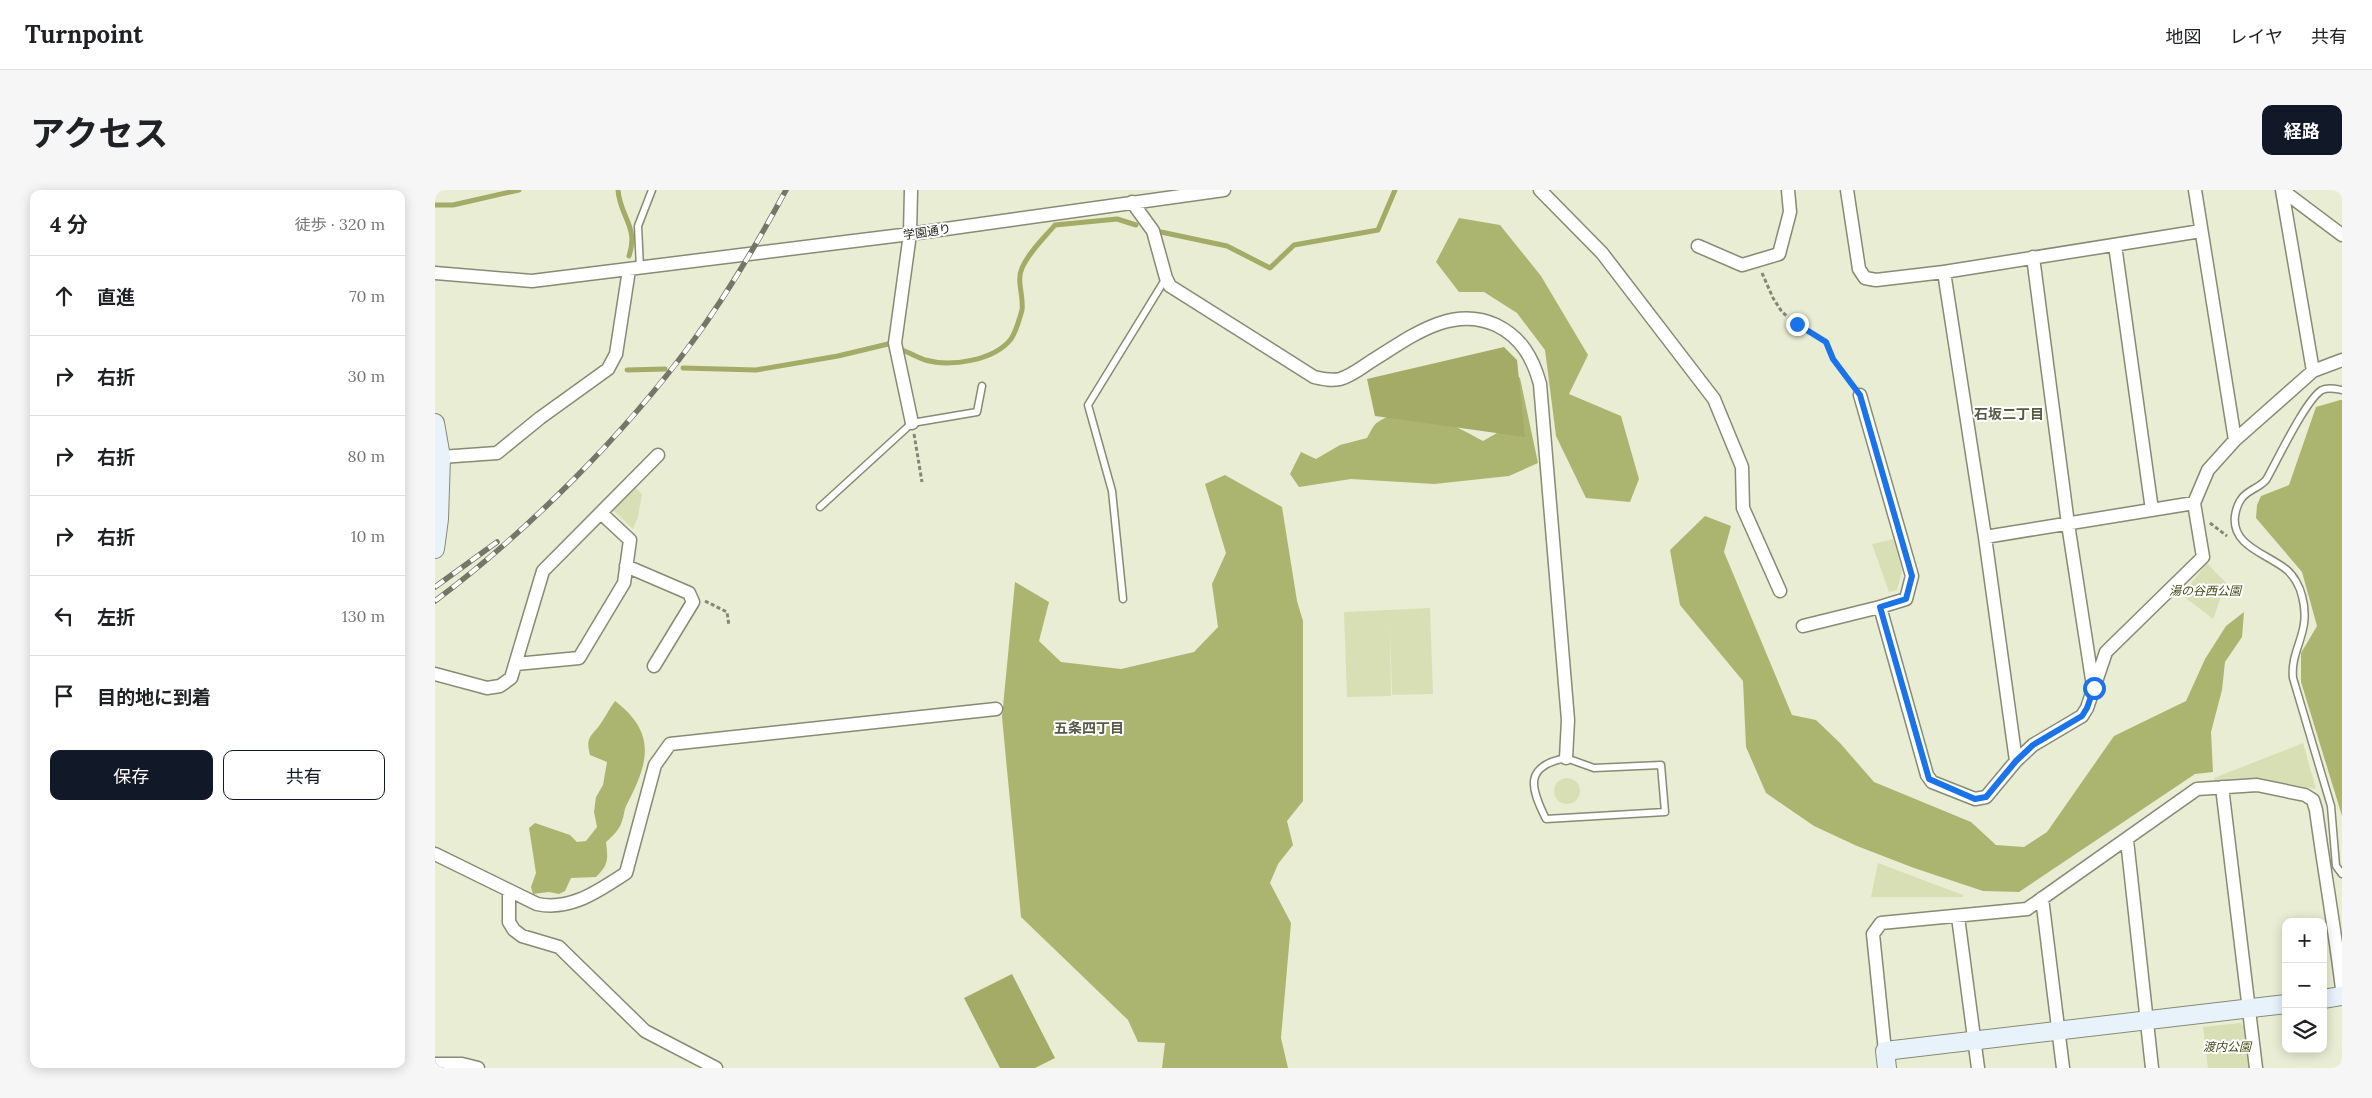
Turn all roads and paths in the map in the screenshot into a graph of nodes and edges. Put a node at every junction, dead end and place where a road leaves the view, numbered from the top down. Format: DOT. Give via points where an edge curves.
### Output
graph roads {
  1 [pos="652,190"];
  2 [pos="911,190"];
  3 [pos="1224,190"];
  4 [pos="1540,190"];
  5 [pos="1788,190"];
  6 [pos="1847,190"];
  7 [pos="2195,190"];
  8 [pos="2282,190"];
  9 [pos="1152,194"];
  10 [pos="1132,202"];
  11 [pos="2201,231"];
  12 [pos="911,234"];
  13 [pos="2342,235"];
  14 [pos="2115,244"];
  15 [pos="1698,246"];
  16 [pos="2033,257"];
  17 [pos="1759,262"];
  18 [pos="634,269"];
  19 [pos="1943,272"];
  20 [pos="435,273"];
  21 [pos="1166,278"];
  22 [pos="2342,360"];
  23 [pos="2313,370"];
  24 [pos="982,386"];
  25 [pos="2342,390"];
  26 [pos="1860,395"];
  27 [pos="435,423"];
  28 [pos="913,424"];
  29 [pos="2235,440"];
  30 [pos="658,455"];
  31 [pos="441,457"];
  32 [pos="922,482"];
  33 [pos="820,506"];
  34 [pos="2195,507"];
  35 [pos="2152,510"];
  36 [pos="601,513"];
  37 [pos="437,518"];
  38 [pos="2068,524"];
  39 [pos="1985,537"];
  40 [pos="2232,541"];
  41 [pos="435,549"];
  42 [pos="626,566"];
  43 [pos="1780,591"];
  44 [pos="689,593"];
  45 [pos="1123,598"];
  46 [pos="1880,607"];
  47 [pos="729,626"];
  48 [pos="1803,626"];
  49 [pos="517,664"];
  50 [pos="654,666"];
  51 [pos="435,674"];
  52 [pos="2094,688"];
  53 [pos="996,709"];
  54 [pos="1566,758"];
  55 [pos="2016,761"];
  56 [pos="2222,787"];
  57 [pos="2127,840"];
  58 [pos="435,854"];
  59 [pos="2342,874"];
  60 [pos="509,892"];
  61 [pos="2042,898"];
  62 [pos="2337,909"];
  63 [pos="1958,917"];
  64 [pos="2342,989"];
  65 [pos="2342,996"];
  66 [pos="2327,998"];
  67 [pos="2282,1004"];
  68 [pos="2249,1008"];
  69 [pos="2147,1018"];
  70 [pos="2058,1029"];
  71 [pos="1974,1041"];
  72 [pos="1885,1050"];
  73 [pos="435,1064"];
  74 [pos="478,1068"];
  75 [pos="715,1068"];
  76 [pos="1887,1068"];
  77 [pos="1977,1068"];
  78 [pos="2063,1068"];
  79 [pos="2153,1068"];
  80 [pos="2256,1068"];
  1 -- 18 [label="lane" via="638,226"];
  2 -- 12 [label="street"];
  3 -- 9 [label="street, 学園通り"];
  4 -- 43 [label="street" via="1602,253 1714,399 1741,467 1743,508"];
  5 -- 17 [label="street" via="1790,212 1779,254"];
  6 -- 19 [label="street" via="1859,269 1865,278 1876,280"];
  7 -- 11 [label="street"];
  8 -- 13 [label="street"];
  8 -- 23 [label="street"];
  9 -- 10 [label="street, 学園通り"];
  10 -- 12 [label="street, 学園通り"];
  10 -- 21 [label="street" via="1153,231"];
  11 -- 14 [label="street"];
  11 -- 29 [label="street"];
  12 -- 18 [label="street, 学園通り"];
  12 -- 28 [label="street" via="895,342"];
  14 -- 16 [label="street"];
  14 -- 35 [label="street"];
  15 -- 17 [label="street" via="1742,265"];
  16 -- 19 [label="street"];
  16 -- 38 [label="street"];
  17 -- 26 [label="path" via="1781,312 1826,342 1833,359"];
  18 -- 20 [label="street, 学園通り" via="532,281"];
  18 -- 31 [label="street" via="616,354 608,369 539,418 497,453"];
  19 -- 39 [label="street"];
  21 -- 45 [label="lane" via="1088,405 1112,491"];
  21 -- 54 [label="street" via="1170,286 1314,377 1328,380 1349,375 1419,332 1449,320 1479,318 1518,339 1536,369 1540,384 1568,720"];
  22 -- 23 [label="street"];
  23 -- 29 [label="street"];
  24 -- 28 [label="lane" via="977,412"];
  25 -- 59 [label="lane" via="2321,390 2309,402 2266,480 2244,495 2235,518 2239,536 2286,570 2301,594 2305,627 2293,678 2331,806 2336,866"];
  26 -- 46 [label="street" via="1912,576 1906,599"];
  27 -- 31 [label="street"];
  28 -- 32 [label="path"];
  28 -- 33 [label="lane"];
  29 -- 34 [label="street" via="2209,470"];
  30 -- 36 [label="street"];
  31 -- 37 [label="street"];
  34 -- 35 [label="street"];
  34 -- 40 [label="path"];
  34 -- 52 [label="street" via="2203,557 2106,652"];
  35 -- 38 [label="street"];
  36 -- 42 [label="street" via="629,540"];
  36 -- 49 [label="street" via="543,571"];
  37 -- 41 [label="street"];
  38 -- 39 [label="street"];
  38 -- 52 [label="street"];
  39 -- 55 [label="street"];
  42 -- 44 [label="street"];
  42 -- 49 [label="street" via="624,583 579,658"];
  44 -- 47 [label="path" via="727,612"];
  44 -- 50 [label="street" via="693,602"];
  46 -- 48 [label="street"];
  46 -- 55 [label="street" via="1929,779 1975,799 1986,797"];
  49 -- 51 [label="street" via="511,678 500,686 487,688"];
  52 -- 55 [label="street" via="2082,716 2033,745"];
  53 -- 60 [label="street" via="670,744 655,765 626,873 588,896 563,906 537,904"];
  54 -- 54 [label="lane" via="1595,768 1661,765 1665,812 1545,819 1534,793 1536,776 1542,766"];
  56 -- 57 [label="street" via="2197,789"];
  56 -- 62 [label="street" via="2257,785 2305,795 2313,800 2325,878"];
  56 -- 68 [label="street"];
  57 -- 61 [label="street"];
  57 -- 69 [label="street"];
  58 -- 60 [label="street"];
  60 -- 75 [label="street" via="509,922 514,930 522,936 559,946 645,1031"];
  61 -- 63 [label="street" via="2027,908"];
  61 -- 70 [label="street"];
  62 -- 64 [label="street"];
  63 -- 71 [label="street"];
  63 -- 72 [label="street" via="1881,924 1873,934"];
  65 -- 66 [label="street"];
  67 -- 68 [label="street"];
  68 -- 69 [label="street"];
  68 -- 80 [label="street"];
  69 -- 70 [label="street"];
  69 -- 79 [label="street"];
  70 -- 71 [label="street"];
  70 -- 78 [label="street"];
  71 -- 72 [label="street"];
  71 -- 77 [label="street"];
  72 -- 76 [label="street"];
  73 -- 74 [label="street" via="462,1064"];
}
